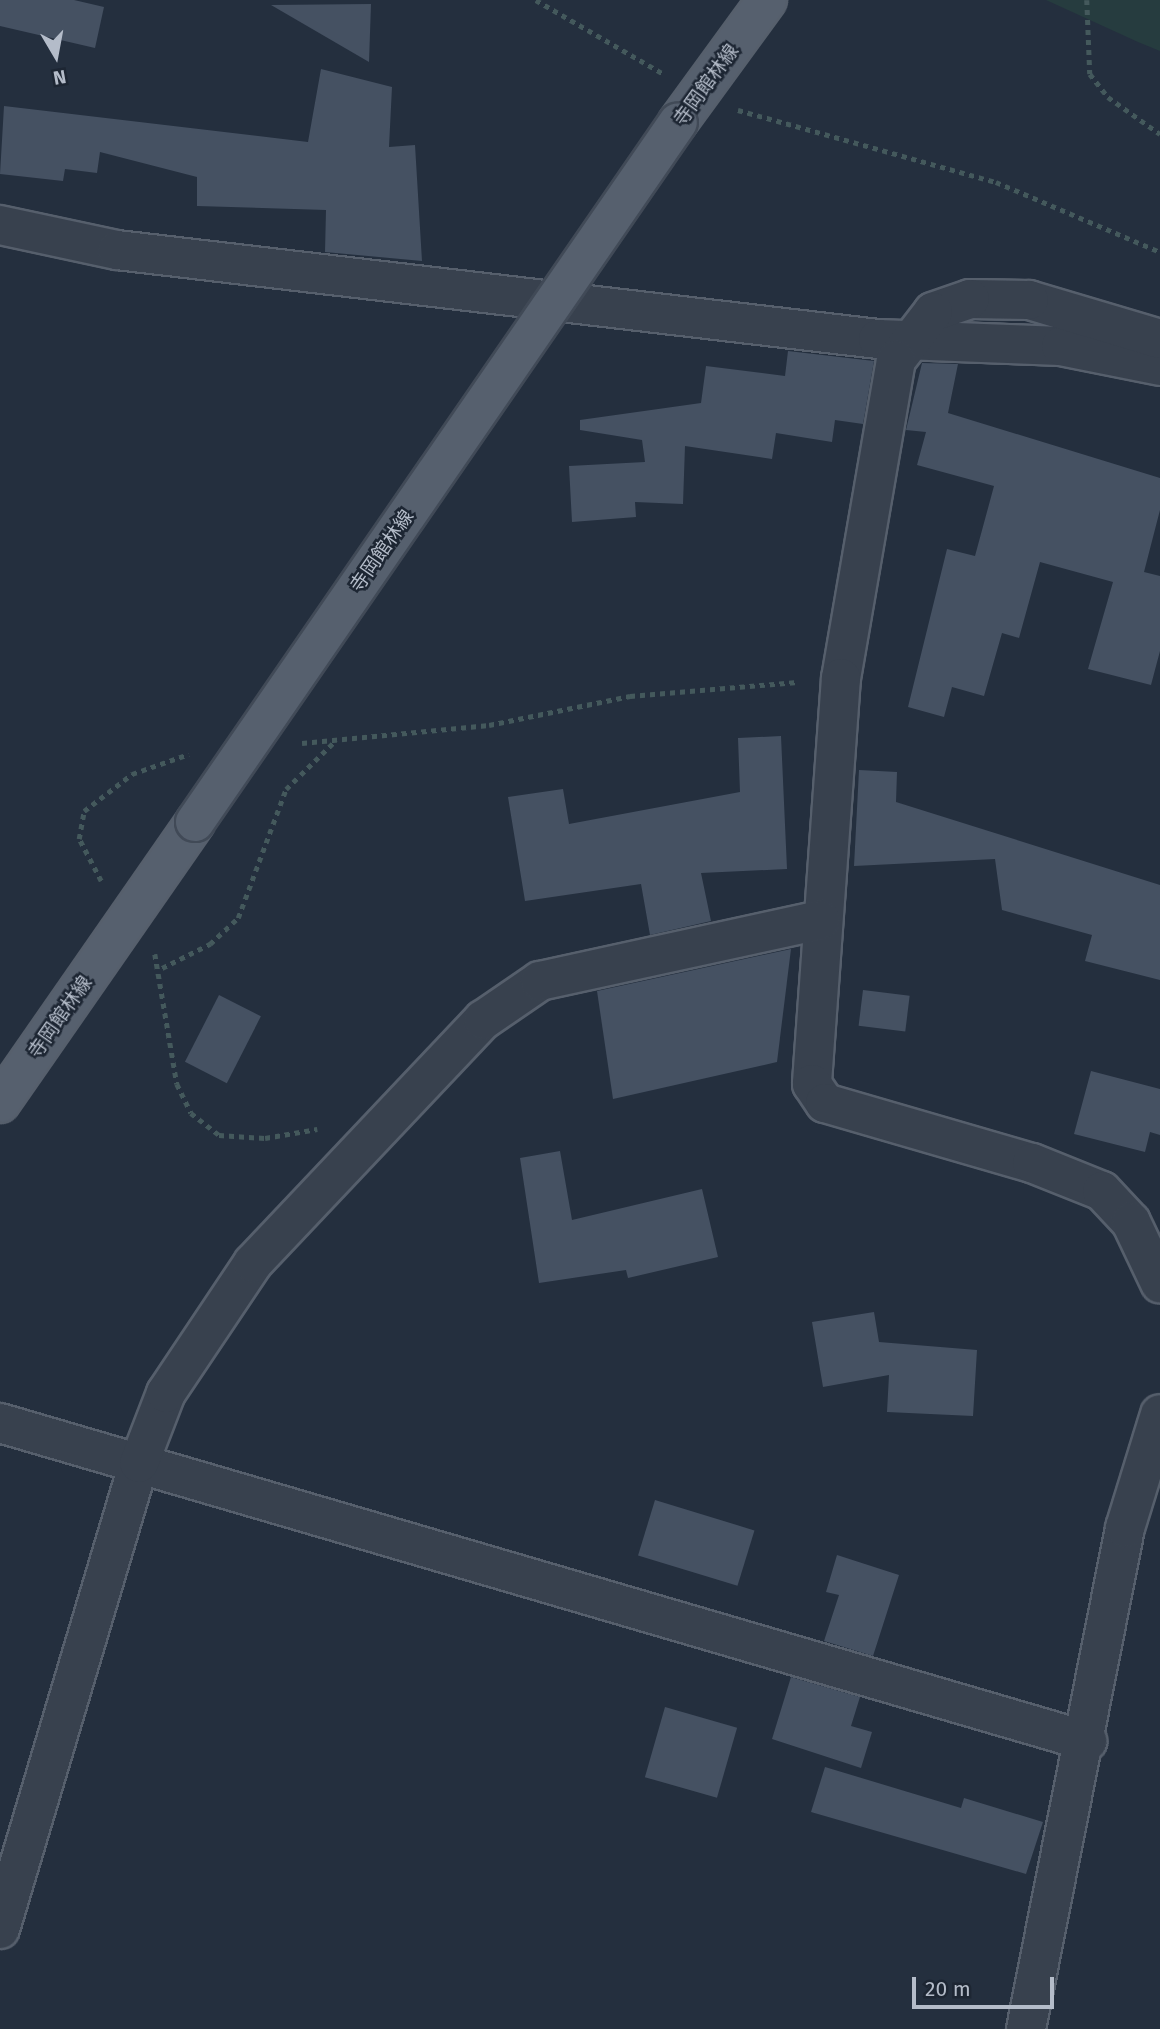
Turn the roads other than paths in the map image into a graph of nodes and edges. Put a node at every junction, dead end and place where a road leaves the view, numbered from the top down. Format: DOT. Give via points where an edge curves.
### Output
graph roads {
  1 [pos="767,0"];
  2 [pos="0,225"];
  3 [pos="1160,339"];
  4 [pos="908,340"];
  5 [pos="1160,366"];
  6 [pos="820,920"];
  7 [pos="0,1102"];
  8 [pos="1102,1191"];
  9 [pos="1160,1214"];
  10 [pos="1160,1283"];
  11 [pos="1160,1414"];
  12 [pos="0,1423"];
  13 [pos="139,1463"];
  14 [pos="1087,1741"];
  15 [pos="0,1929"];
  16 [pos="1026,2029"];
  1 -- 7 [label="main road, 寺岡館林線, bridge"];
  2 -- 4 [label="street" via="117,250"];
  3 -- 4 [label="street" via="1029,300 970,299 933,312"];
  4 -- 5 [label="street" via="1061,346"];
  4 -- 6 [label="street" via="895,360 841,678"];
  6 -- 8 [label="street" via="812,1084 825,1103 1032,1163"];
  6 -- 13 [label="street" via="602,964 540,981 506,1002 253,1263 166,1393"];
  8 -- 9 [label="street"];
  8 -- 10 [label="street" via="1130,1222"];
  11 -- 14 [label="street" via="1125,1528"];
  12 -- 13 [label="street"];
  13 -- 14 [label="street"];
  13 -- 15 [label="street"];
  14 -- 16 [label="street"];
}
